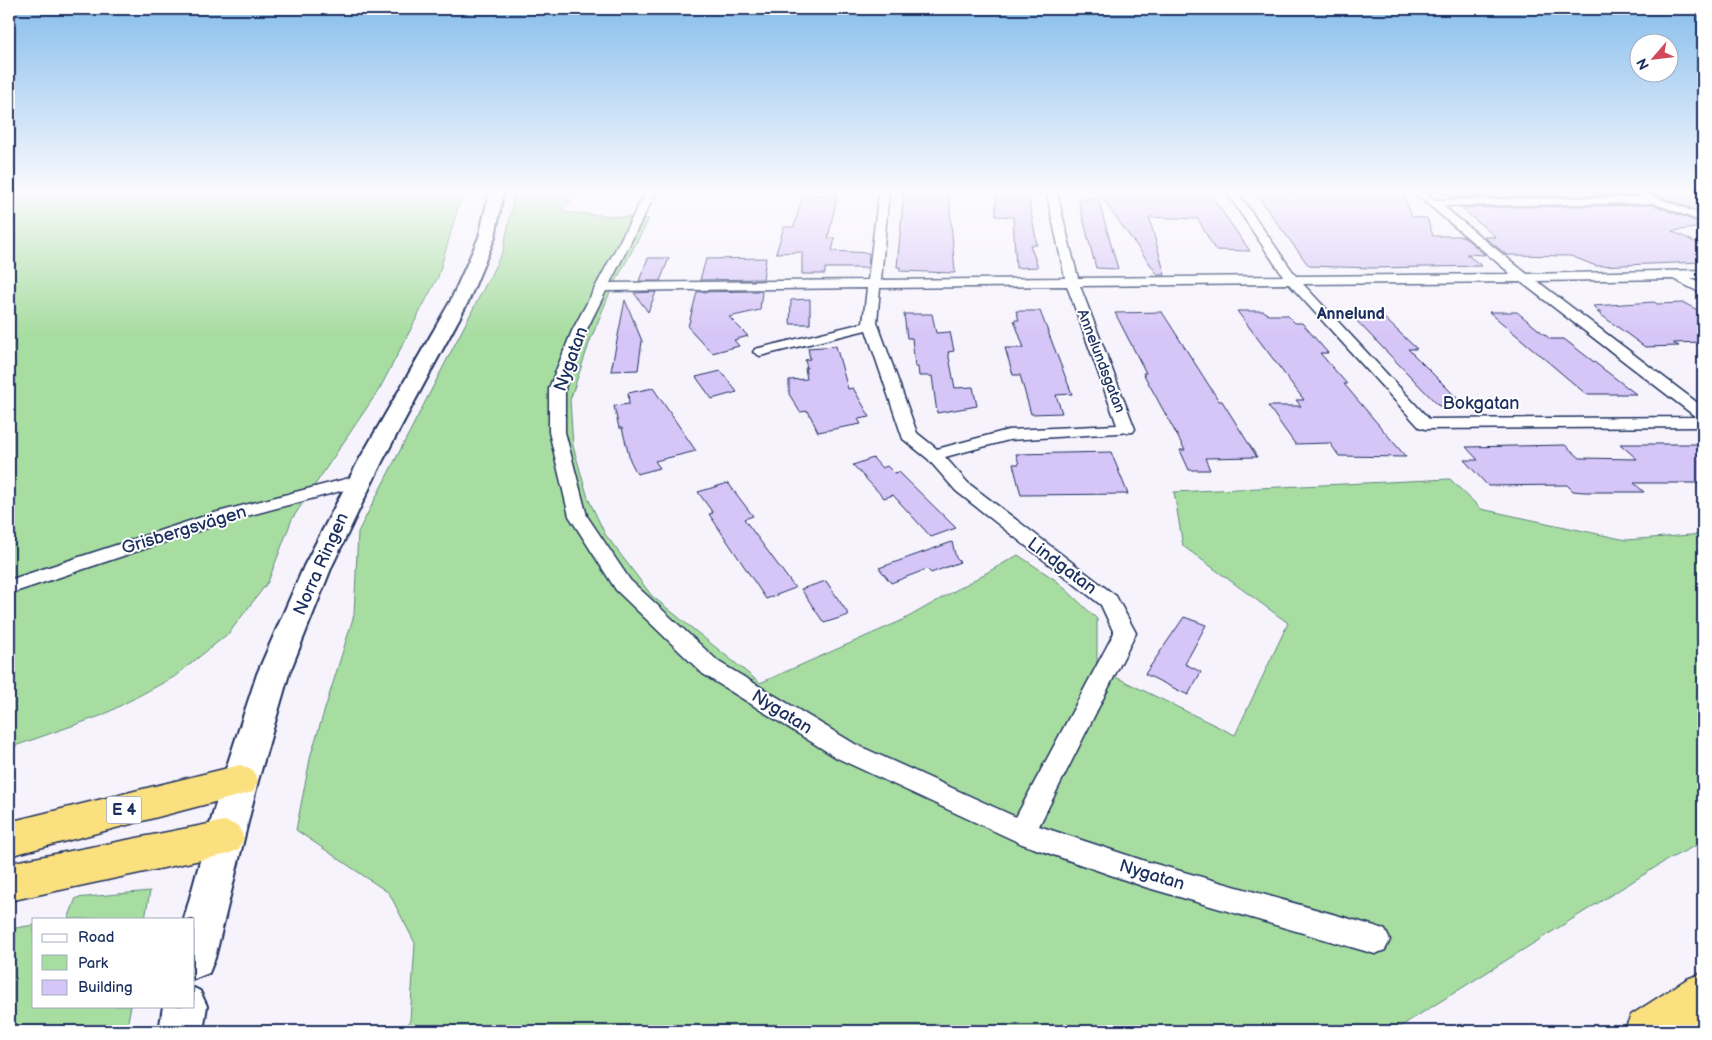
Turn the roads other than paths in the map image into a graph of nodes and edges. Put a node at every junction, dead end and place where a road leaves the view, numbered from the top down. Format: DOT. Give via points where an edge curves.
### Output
graph roads {
  1 [pos="486,239"];
  2 [pos="626,239"];
  3 [pos="878,239"];
  4 [pos="1062,239"];
  5 [pos="1263,239"];
  6 [pos="1476,239"];
  7 [pos="1703,274"];
  8 [pos="1675,275"];
  9 [pos="1524,278"];
  10 [pos="1292,280"];
  11 [pos="1072,282"];
  12 [pos="873,284"];
  13 [pos="601,287"];
  14 [pos="1703,290"];
  15 [pos="871,325"];
  16 [pos="760,352"];
  17 [pos="1703,415"];
  18 [pos="1703,422"];
  19 [pos="934,455"];
  20 [pos="360,480"];
  21 [pos="9,587"];
  22 [pos="240,781"];
  23 [pos="1022,832"];
  24 [pos="224,838"];
  25 [pos="9,839"];
  26 [pos="9,882"];
  27 [pos="1375,940"];
  28 [pos="195,954"];
  29 [pos="1703,995"];
  30 [pos="185,1008"];
  31 [pos="181,1031"];
  32 [pos="1647,1031"];
  1 -- 20 [label="main road, Norra Ringen" via="460,302"];
  2 -- 13 [label="street, Nygatan"];
  3 -- 12 [label="street, Lindgatan"];
  4 -- 11 [label="street, Annelundsgatan"];
  5 -- 10 [label="street, Bokgatan"];
  6 -- 9 [label="street"];
  7 -- 8 [label="street"];
  8 -- 9 [label="street"];
  8 -- 14 [label="street"];
  9 -- 10 [label="street"];
  9 -- 17 [label="street"];
  10 -- 11 [label="street"];
  10 -- 18 [label="street, Bokgatan" via="1425,424"];
  11 -- 12 [label="street"];
  11 -- 19 [label="street, Annelundsgatan" via="1127,429 1008,435"];
  12 -- 13 [label="street"];
  12 -- 15 [label="street, Lindgatan"];
  13 -- 23 [label="street, Nygatan" via="556,388 557,432 578,516 624,585 710,668 846,751"];
  15 -- 16 [label="street"];
  15 -- 19 [label="street, Lindgatan" via="909,435"];
  19 -- 23 [label="street, Lindgatan" via="962,487 1109,601 1125,633"];
  20 -- 21 [label="street, Grisbergsvägen" via="221,517"];
  20 -- 22 [label="main road, Norra Ringen" via="318,566 273,674"];
  22 -- 24 [label="main road, Norra Ringen"];
  22 -- 25 [label="highway, E 4"];
  23 -- 27 [label="street, Nygatan" via="1145,874"];
  24 -- 26 [label="highway"];
  24 -- 28 [label="main road, Norra Ringen"];
  29 -- 32 [label="highway"];
  30 -- 31 [label="main road"];
}
